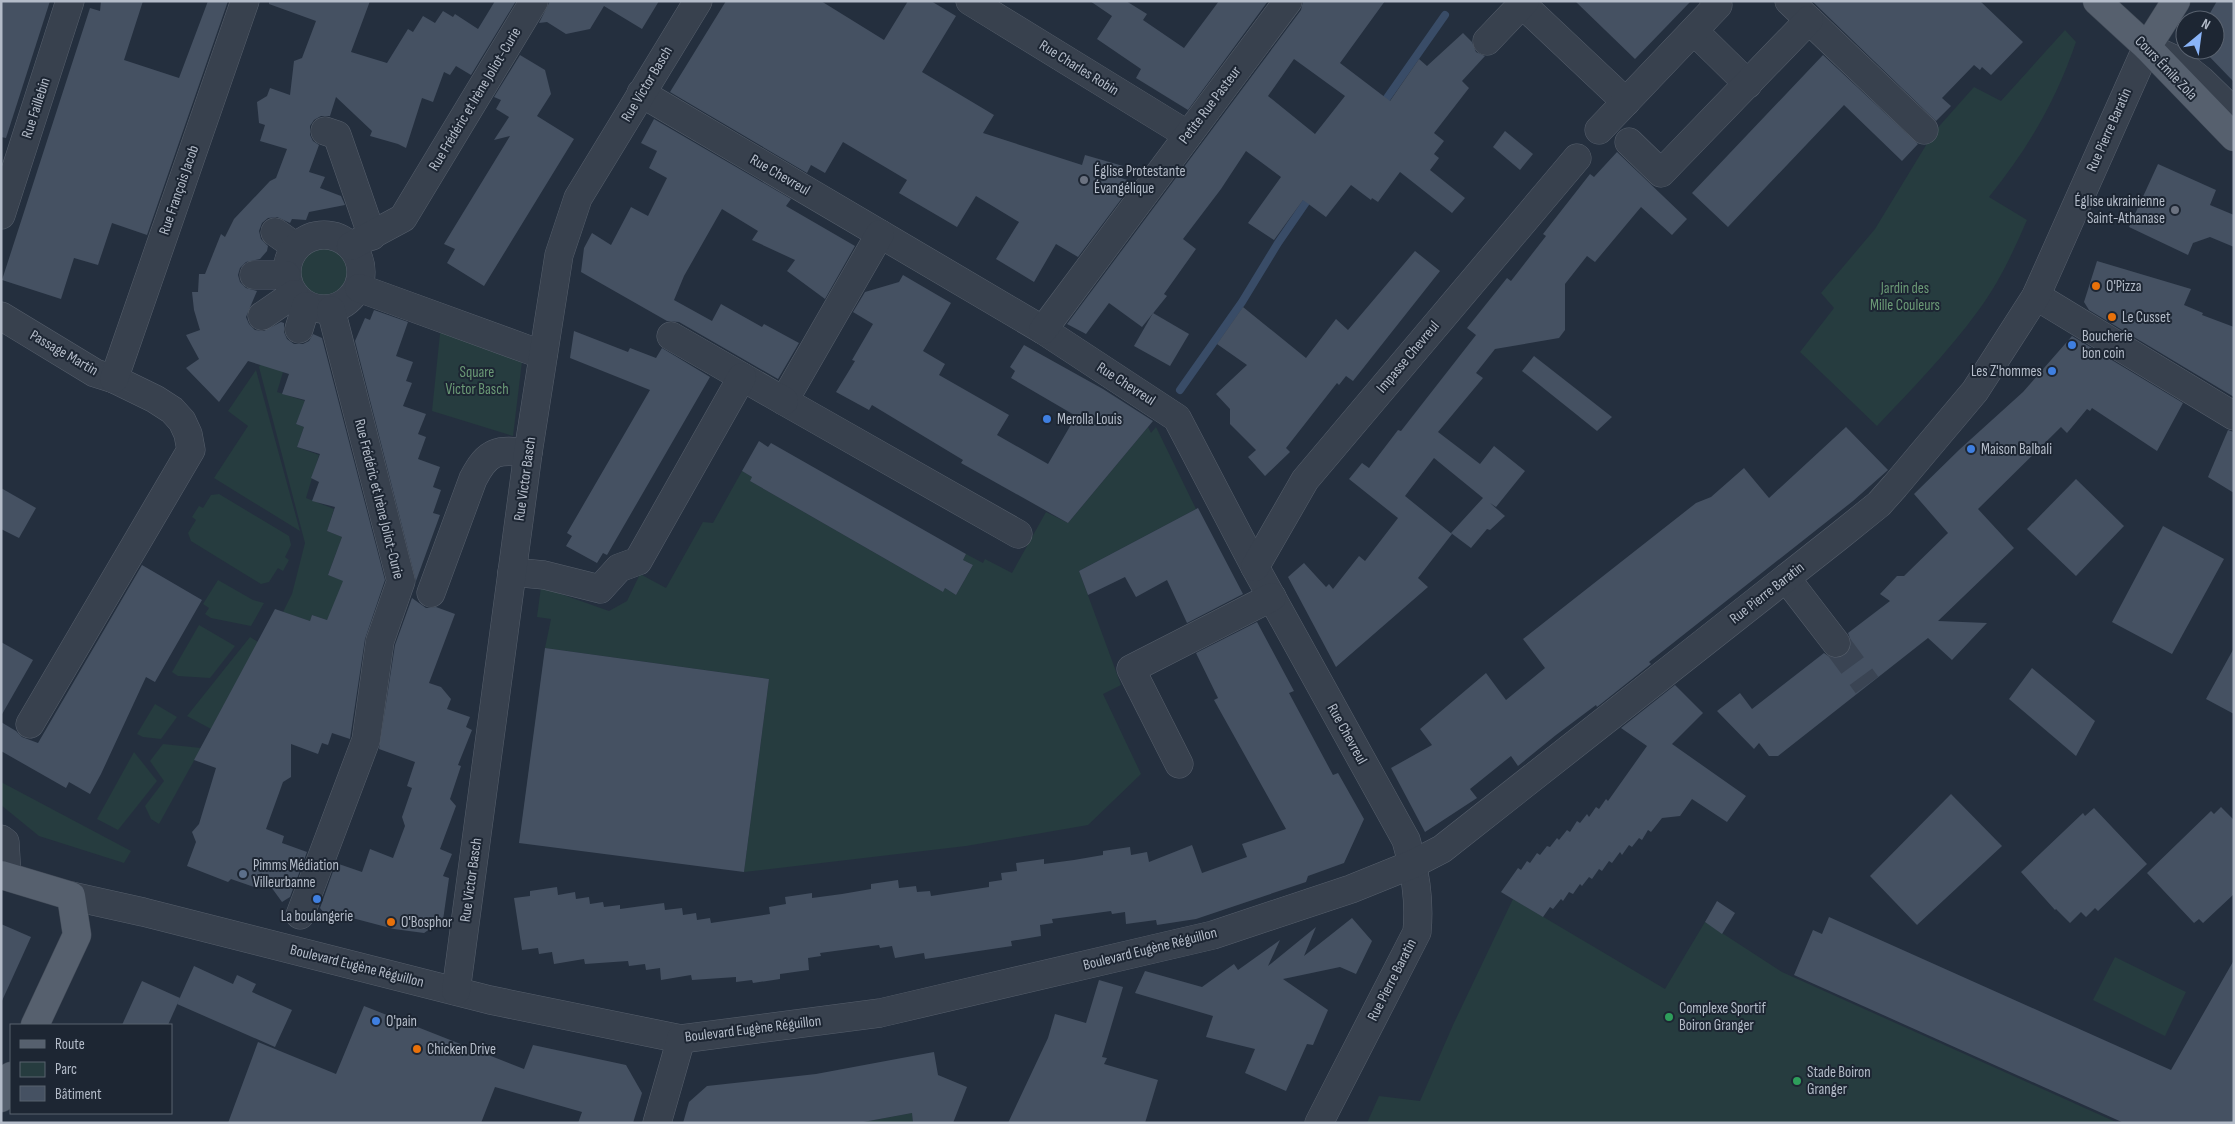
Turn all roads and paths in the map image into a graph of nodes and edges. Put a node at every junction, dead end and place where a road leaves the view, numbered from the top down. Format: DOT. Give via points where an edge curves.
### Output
graph roads {
  1 [pos="70,1"];
  2 [pos="245,1"];
  3 [pos="534,1"];
  4 [pos="698,1"];
  5 [pos="970,1"];
  6 [pos="1288,1"];
  7 [pos="1789,1"];
  8 [pos="2097,1"];
  9 [pos="2176,1"];
  10 [pos="1523,3"];
  11 [pos="1718,3"];
  12 [pos="1809,20"];
  13 [pos="1694,31"];
  14 [pos="1487,41"];
  15 [pos="2147,47"];
  16 [pos="1748,84"];
  17 [pos="641,93"];
  18 [pos="1626,102"];
  19 [pos="2234,112"];
  20 [pos="1599,130"];
  21 [pos="1924,130"];
  22 [pos="325,131"];
  23 [pos="1188,135"];
  24 [pos="2234,137"];
  25 [pos="1629,142"];
  26 [pos="1576,158"];
  27 [pos="1,215"];
  28 [pos="880,234"];
  29 [pos="362,241"];
  30 [pos="254,274"];
  31 [pos="359,288"];
  32 [pos="2036,296"];
  33 [pos="303,303"];
  34 [pos="1,316"];
  35 [pos="262,316"];
  36 [pos="1043,330"];
  37 [pos="671,336"];
  38 [pos="543,355"];
  39 [pos="742,377"];
  40 [pos="114,379"];
  41 [pos="784,401"];
  42 [pos="2234,416"];
  43 [pos="528,453"];
  44 [pos="1018,534"];
  45 [pos="1255,567"];
  46 [pos="512,572"];
  47 [pos="1786,578"];
  48 [pos="431,593"];
  49 [pos="1272,597"];
  50 [pos="1836,643"];
  51 [pos="30,724"];
  52 [pos="1179,764"];
  53 [pos="1,840"];
  54 [pos="1413,864"];
  55 [pos="4,876"];
  56 [pos="71,896"];
  57 [pos="300,915"];
  58 [pos="456,991"];
  59 [pos="35,1024"];
  60 [pos="681,1039"];
  61 [pos="10,1078"];
  62 [pos="1,1098"];
  63 [pos="657,1123"];
  64 [pos="1319,1123"];
  1 -- 27 [label="street, Rue Faillebin"];
  2 -- 40 [label="street, Rue François Jacob"];
  3 -- 29 [label="street, Rue Frédéric et Irène Joliot-Curie" via="403,218"];
  4 -- 17 [label="street, Rue Victor Basch"];
  5 -- 23 [label="street, Rue Charles Robin"];
  6 -- 23 [label="street, Petite Rue Pasteur"];
  7 -- 12 [label="street"];
  8 -- 15 [label="main road, Cours Émile Zola"];
  9 -- 15 [label="main road, Rue Pierre Baratin"];
  10 -- 14 [label="street"];
  10 -- 18 [label="street"];
  11 -- 13 [label="street"];
  12 -- 16 [label="street"];
  12 -- 21 [label="street"];
  13 -- 16 [label="street"];
  13 -- 18 [label="street"];
  15 -- 19 [label="street" via="2176,60"];
  15 -- 24 [label="main road, Cours Émile Zola"];
  15 -- 32 [label="street, Rue Pierre Baratin"];
  16 -- 25 [label="street" via="1661,174"];
  17 -- 28 [label="street, Rue Chevreul"];
  17 -- 38 [label="street, Rue Victor Basch" via="578,198 558,254"];
  18 -- 20 [label="street"];
  22 -- 29 [label="street" via="337,135"];
  23 -- 36 [label="street, Petite Rue Pasteur"];
  26 -- 45 [label="street, Impasse Chevreul" via="1305,480"];
  28 -- 36 [label="street, Rue Chevreul"];
  28 -- 41 [label="street"];
  29 -- 31 [label="street"];
  29 -- 33 [label="street" via="324,235 286,240 288,260"];
  30 -- 33 [label="street"];
  31 -- 33 [label="street" via="348,302"];
  31 -- 38 [label="street"];
  32 -- 42 [label="street"];
  32 -- 47 [label="street, Rue Pierre Baratin" via="1975,391 1895,486 1879,504"];
  33 -- 35 [label="street"];
  33 -- 57 [label="street, Rue Frédéric et Irène Joliot-Curie" via="401,581 380,641 366,740"];
  34 -- 40 [label="street, Passage Martin" via="95,373"];
  36 -- 45 [label="street, Rue Chevreul" via="1177,418"];
  37 -- 39 [label="street"];
  38 -- 43 [label="street, Rue Victor Basch"];
  39 -- 41 [label="street"];
  39 -- 46 [label="street" via="638,561 620,568 600,589 544,575"];
  40 -- 51 [label="street, Passage Martin" via="156,398 172,410 182,421 191,450"];
  41 -- 44 [label="street"];
  43 -- 46 [label="street, Rue Victor Basch"];
  43 -- 48 [label="street" via="494,453 481,464"];
  45 -- 49 [label="street, Rue Chevreul"];
  46 -- 58 [label="street, Rue Victor Basch"];
  47 -- 50 [label="street"];
  47 -- 54 [label="street, Rue Pierre Baratin" via="1442,849"];
  49 -- 52 [label="street" via="1131,669"];
  49 -- 54 [label="street, Rue Chevreul" via="1406,840"];
  53 -- 55 [label="street" via="5,842"];
  54 -- 60 [label="street, Boulevard Eugène Réguillon" via="1351,889 1213,935 880,1013"];
  54 -- 64 [label="street, Rue Pierre Baratin" via="1419,905 1417,932"];
  55 -- 56 [label="main road, Boulevard Eugène Réguillon"];
  56 -- 58 [label="street, Boulevard Eugène Réguillon"];
  56 -- 59 [label="main road" via="77,935"];
  58 -- 60 [label="street, Boulevard Eugène Réguillon"];
  60 -- 63 [label="street"];
  61 -- 62 [label="main road"];
}
